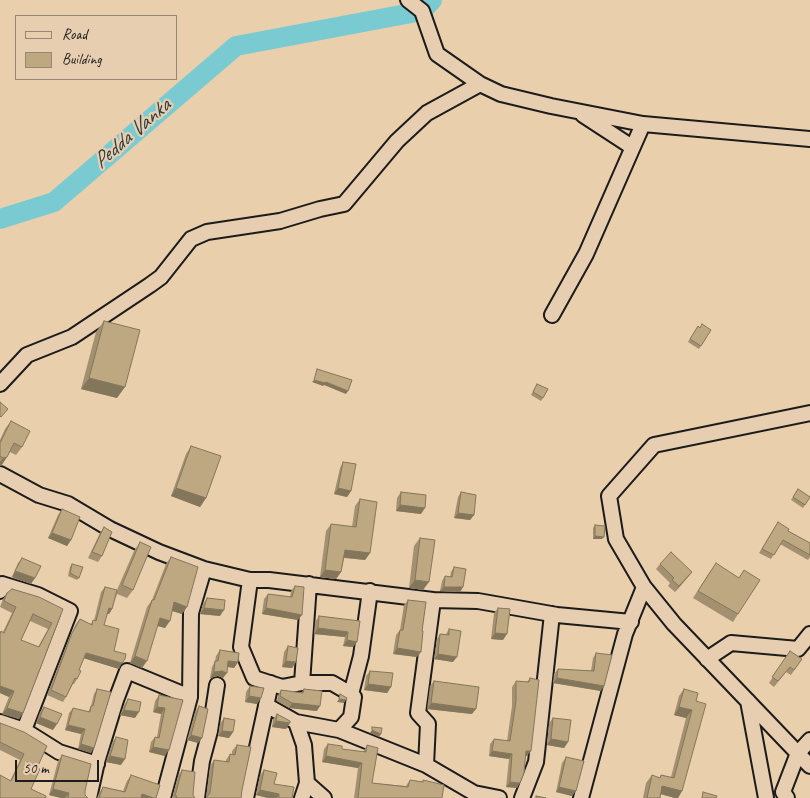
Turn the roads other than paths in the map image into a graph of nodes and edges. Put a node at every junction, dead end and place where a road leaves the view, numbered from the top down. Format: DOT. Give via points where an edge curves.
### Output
graph roads {
  1 [pos="408,0"];
  2 [pos="480,84"];
  3 [pos="576,110"];
  4 [pos="643,124"];
  5 [pos="810,139"];
  6 [pos="632,147"];
  7 [pos="552,315"];
  8 [pos="0,384"];
  9 [pos="810,413"];
  10 [pos="0,474"];
  11 [pos="204,569"];
  12 [pos="250,580"];
  13 [pos="309,584"];
  14 [pos="644,587"];
  15 [pos="0,591"];
  16 [pos="370,591"];
  17 [pos="433,600"];
  18 [pos="552,614"];
  19 [pos="631,622"];
  20 [pos="810,634"];
  21 [pos="707,659"];
  22 [pos="271,683"];
  23 [pos="302,683"];
  24 [pos="217,685"];
  25 [pos="351,694"];
  26 [pos="190,697"];
  27 [pos="748,701"];
  28 [pos="266,706"];
  29 [pos="0,722"];
  30 [pos="296,722"];
  31 [pos="24,730"];
  32 [pos="339,730"];
  33 [pos="810,740"];
  34 [pos="798,753"];
  35 [pos="97,764"];
  36 [pos="426,765"];
  37 [pos="810,766"];
  38 [pos="307,784"];
  39 [pos="89,798"];
  40 [pos="163,798"];
  41 [pos="197,798"];
  42 [pos="246,798"];
  43 [pos="302,798"];
  44 [pos="324,798"];
  45 [pos="499,798"];
  46 [pos="522,798"];
  47 [pos="581,798"];
  48 [pos="766,798"];
  49 [pos="787,798"];
  1 -- 2 [label="street" via="422,11 437,54"];
  2 -- 3 [label="street" via="501,94"];
  2 -- 8 [label="street" via="426,113 397,141 344,204 280,222 207,232 191,239 161,277 72,337 27,355"];
  3 -- 4 [label="street"];
  3 -- 6 [label="street"];
  4 -- 5 [label="street"];
  4 -- 6 [label="street"];
  6 -- 7 [label="street" via="586,254"];
  9 -- 14 [label="street" via="654,445 609,496 616,539"];
  10 -- 11 [label="street" via="39,495 68,504 159,552"];
  11 -- 12 [label="street"];
  11 -- 26 [label="street" via="191,613"];
  12 -- 13 [label="street"];
  12 -- 22 [label="street" via="241,647 254,678"];
  13 -- 16 [label="street"];
  13 -- 23 [label="street"];
  14 -- 19 [label="street"];
  14 -- 21 [label="street"];
  15 -- 31 [label="street" via="2,584 38,595 70,611"];
  16 -- 17 [label="street"];
  16 -- 25 [label="street" via="361,656"];
  17 -- 18 [label="street" via="478,601"];
  17 -- 36 [label="street" via="418,713 428,724"];
  18 -- 19 [label="street"];
  18 -- 46 [label="street" via="536,762"];
  19 -- 47 [label="street"];
  20 -- 21 [label="street" via="798,649 731,643"];
  21 -- 27 [label="street"];
  22 -- 23 [label="street" via="282,687"];
  22 -- 28 [label="street"];
  23 -- 25 [label="street" via="332,684"];
  24 -- 41 [label="street"];
  25 -- 32 [label="street" via="354,697 351,717"];
  26 -- 35 [label="street" via="127,671"];
  26 -- 40 [label="street"];
  27 -- 34 [label="street"];
  27 -- 48 [label="street"];
  28 -- 30 [label="street"];
  28 -- 42 [label="street"];
  29 -- 31 [label="street"];
  30 -- 32 [label="street"];
  30 -- 38 [label="street" via="304,745"];
  31 -- 35 [label="street" via="60,752"];
  32 -- 36 [label="street"];
  33 -- 34 [label="street"];
  34 -- 37 [label="street"];
  34 -- 49 [label="street" via="784,792"];
  35 -- 39 [label="street"];
  36 -- 45 [label="street" via="474,793"];
  38 -- 43 [label="street"];
  38 -- 44 [label="street"];
}
